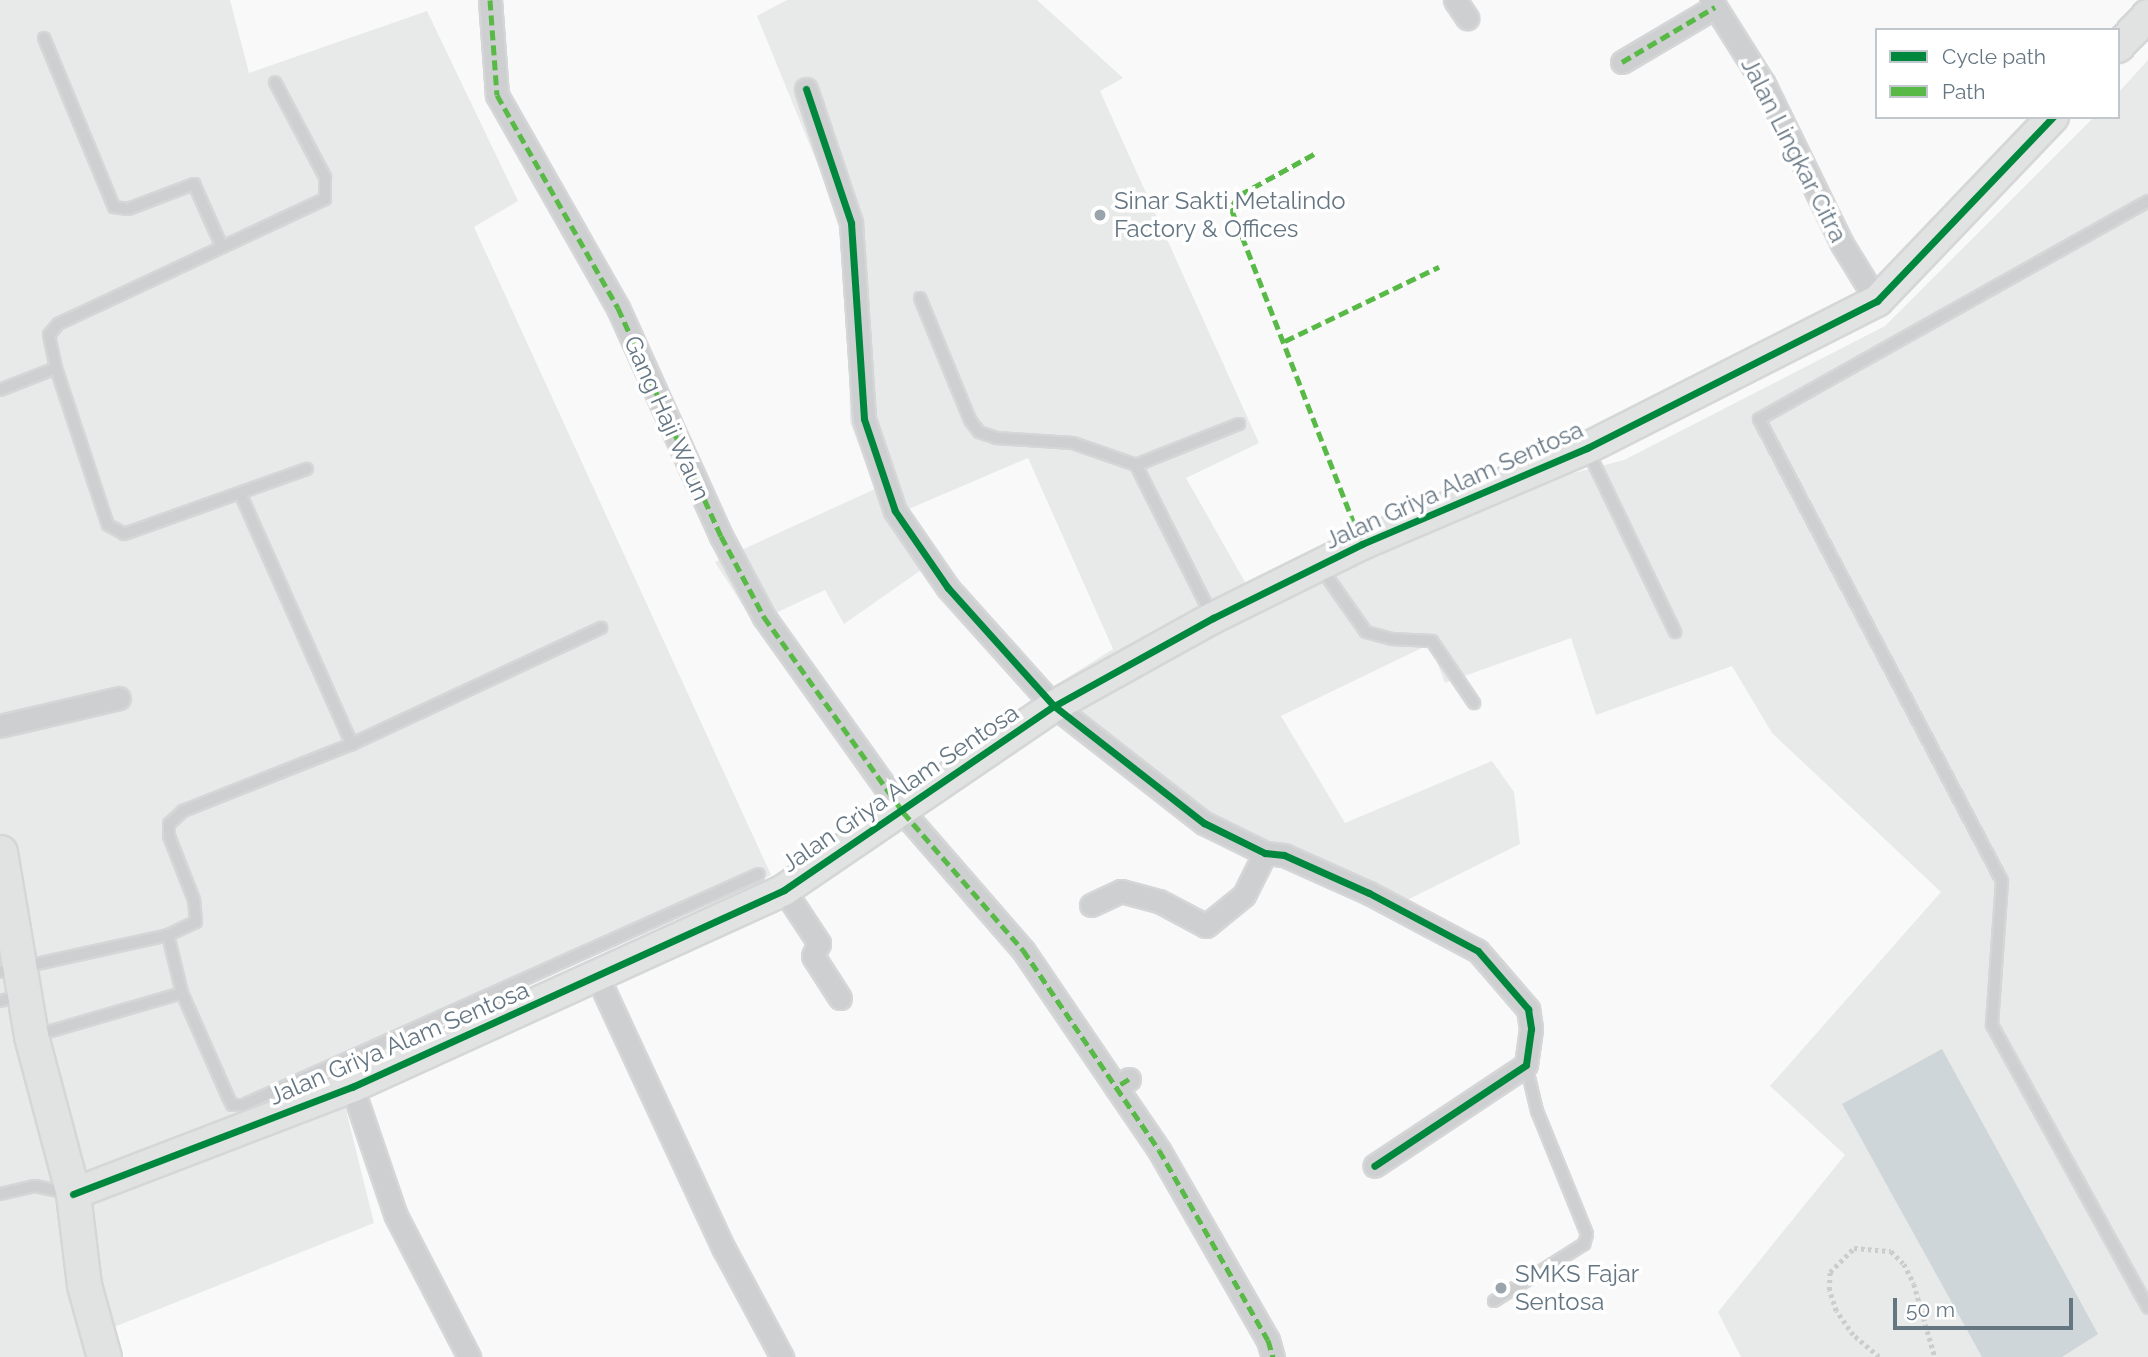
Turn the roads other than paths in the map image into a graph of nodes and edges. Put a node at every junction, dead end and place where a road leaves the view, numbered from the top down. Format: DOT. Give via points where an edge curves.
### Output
graph roads {
  1 [pos="490,0"];
  2 [pos="1713,4"];
  3 [pos="2148,15"];
  4 [pos="44,38"];
  5 [pos="2120,45"];
  6 [pos="1622,62"];
  7 [pos="275,82"];
  8 [pos="806,89"];
  9 [pos="2051,119"];
  10 [pos="2148,201"];
  11 [pos="222,247"];
  12 [pos="920,298"];
  13 [pos="1877,301"];
  14 [pos="56,368"];
  15 [pos="0,390"];
  16 [pos="1240,424"];
  17 [pos="1587,448"];
  18 [pos="1136,466"];
  19 [pos="307,469"];
  20 [pos="240,493"];
  21 [pos="1320,565"];
  22 [pos="1213,618"];
  23 [pos="601,628"];
  24 [pos="1675,632"];
  25 [pos="119,698"];
  26 [pos="1474,703"];
  27 [pos="1054,706"];
  28 [pos="0,726"];
  29 [pos="352,744"];
  30 [pos="903,812"];
  31 [pos="0,852"];
  32 [pos="1265,853"];
  33 [pos="759,874"];
  34 [pos="784,890"];
  35 [pos="1091,905"];
  36 [pos="168,934"];
  37 [pos="598,978"];
  38 [pos="12,983"];
  39 [pos="183,993"];
  40 [pos="840,998"];
  41 [pos="31,1036"];
  42 [pos="1527,1065"];
  43 [pos="352,1087"];
  44 [pos="1374,1166"];
  45 [pos="0,1194"];
  46 [pos="73,1194"];
  47 [pos="1494,1301"];
  48 [pos="2148,1308"];
  49 [pos="104,1357"];
  50 [pos="469,1357"];
  51 [pos="782,1357"];
  52 [pos="1273,1357"];
  1 -- 30 [label="street, Gang Haji Waun" via="497,95 618,308 721,536 764,617"];
  2 -- 6 [label="street"];
  2 -- 13 [label="street, Jalan Lingkar Citra" via="1764,84 1842,244"];
  3 -- 5 [label="street"];
  4 -- 11 [label="lane" via="114,207 128,209 194,184"];
  7 -- 11 [label="lane" via="325,177 326,199"];
  8 -- 27 [label="street" via="851,223 863,419 895,511 948,588"];
  9 -- 13 [label="street, Jalan Griya Alam Sentosa"];
  10 -- 48 [label="lane" via="1759,419 2002,881 1992,1026"];
  11 -- 14 [label="lane" via="58,324 50,335"];
  12 -- 18 [label="lane" via="979,432 996,438 1073,443"];
  13 -- 17 [label="street, Jalan Griya Alam Sentosa"];
  14 -- 15 [label="lane"];
  14 -- 20 [label="lane" via="108,525 114,531 139,530"];
  16 -- 18 [label="lane"];
  17 -- 21 [label="street, Jalan Griya Alam Sentosa"];
  17 -- 24 [label="lane"];
  18 -- 22 [label="lane"];
  19 -- 20 [label="lane"];
  20 -- 29 [label="lane"];
  21 -- 22 [label="street, Jalan Griya Alam Sentosa"];
  21 -- 26 [label="lane" via="1357,624 1380,637 1432,641"];
  22 -- 27 [label="street, Jalan Griya Alam Sentosa"];
  23 -- 29 [label="lane"];
  25 -- 28 [label="street"];
  27 -- 30 [label="street, Jalan Griya Alam Sentosa"];
  27 -- 32 [label="street" via="1203,823"];
  29 -- 36 [label="lane" via="175,817 169,836 198,915 196,922"];
  30 -- 34 [label="street, Jalan Griya Alam Sentosa"];
  30 -- 52 [label="street, Gang Haji Waun" via="1023,950 1123,1083"];
  31 -- 38 [label="main road"];
  32 -- 35 [label="street" via="1244,895 1206,926 1196,925 1159,901 1121,891"];
  32 -- 42 [label="street" via="1284,855 1369,893 1484,954 1528,1009"];
  33 -- 39 [label="lane" via="243,1105 232,1105"];
  34 -- 37 [label="street, Jalan Griya Alam Sentosa"];
  34 -- 40 [label="street" via="819,943 813,956"];
  36 -- 38 [label="lane"];
  36 -- 39 [label="lane"];
  37 -- 43 [label="street, Jalan Griya Alam Sentosa"];
  37 -- 51 [label="street" via="724,1249"];
  38 -- 41 [label="main road"];
  39 -- 41 [label="lane"];
  41 -- 46 [label="main road"];
  42 -- 44 [label="street"];
  42 -- 47 [label="lane" via="1538,1111 1587,1234 1584,1244"];
  43 -- 46 [label="street, Jalan Griya Alam Sentosa"];
  43 -- 50 [label="street" via="396,1216"];
  45 -- 46 [label="lane" via="35,1186"];
  46 -- 49 [label="main road" via="84,1285"];
}
